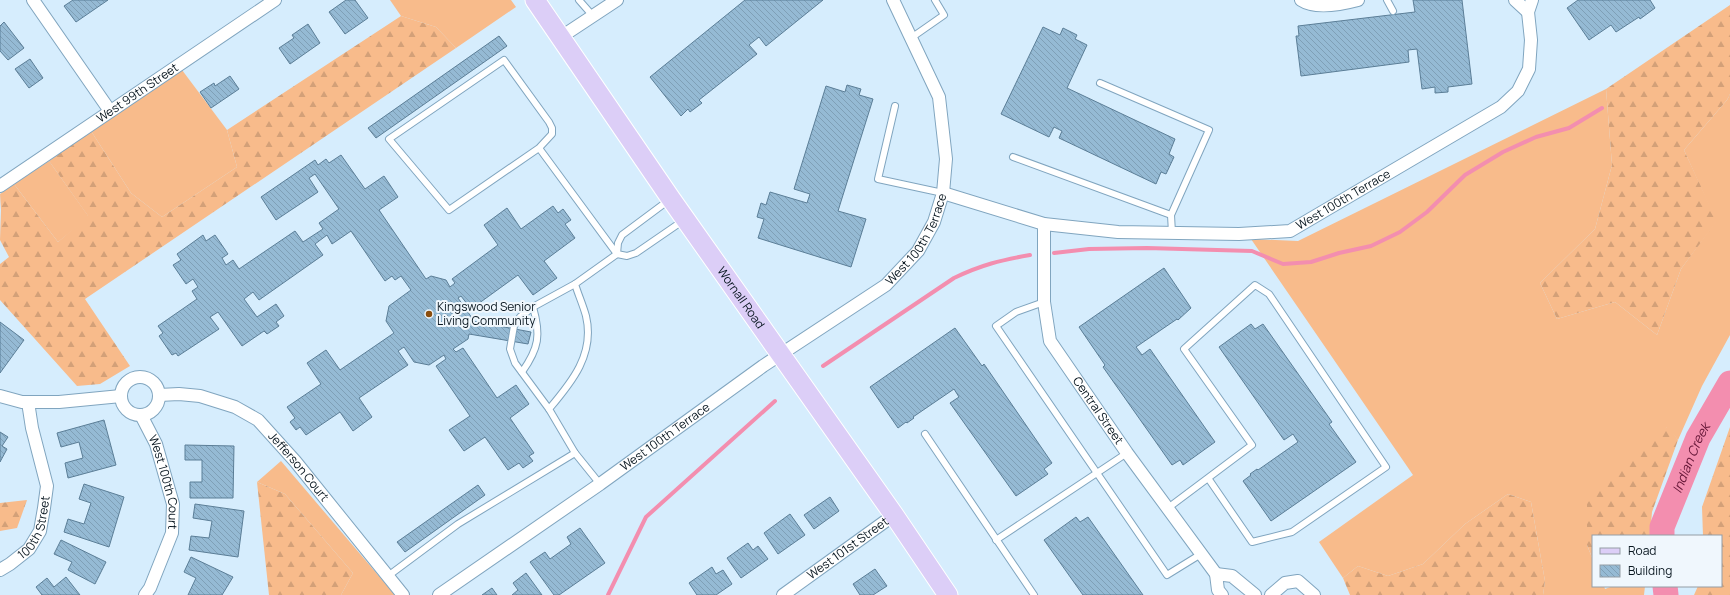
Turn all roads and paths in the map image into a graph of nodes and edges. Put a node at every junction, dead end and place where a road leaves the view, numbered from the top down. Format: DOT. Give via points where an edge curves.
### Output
graph roads {
  1 [pos="33,0"];
  2 [pos="275,0"];
  3 [pos="535,0"];
  4 [pos="579,0"];
  5 [pos="617,0"];
  6 [pos="893,0"];
  7 [pos="935,0"];
  8 [pos="1302,0"];
  9 [pos="1358,0"];
  10 [pos="1387,0"];
  11 [pos="1515,0"];
  12 [pos="1532,0"];
  13 [pos="1393,11"];
  14 [pos="1528,12"];
  15 [pos="593,16"];
  16 [pos="561,38"];
  17 [pos="911,38"];
  18 [pos="1100,83"];
  19 [pos="895,106"];
  20 [pos="110,111"];
  21 [pos="539,148"];
  22 [pos="1014,157"];
  23 [pos="0,186"];
  24 [pos="943,193"];
  25 [pos="671,199"];
  26 [pos="1171,215"];
  27 [pos="686,218"];
  28 [pos="1044,224"];
  29 [pos="1172,233"];
  30 [pos="617,254"];
  31 [pos="575,284"];
  32 [pos="1044,302"];
  33 [pos="533,307"];
  34 [pos="781,354"];
  35 [pos="522,372"];
  36 [pos="159,395"];
  37 [pos="0,396"];
  38 [pos="120,396"];
  39 [pos="28,402"];
  40 [pos="549,409"];
  41 [pos="141,415"];
  42 [pos="925,434"];
  43 [pos="1127,452"];
  44 [pos="575,453"];
  45 [pos="1097,473"];
  46 [pos="1208,478"];
  47 [pos="600,484"];
  48 [pos="1168,508"];
  49 [pos="894,515"];
  50 [pos="996,540"];
  51 [pos="1201,554"];
  52 [pos="0,570"];
  53 [pos="1216,574"];
  54 [pos="388,576"];
  55 [pos="145,595"];
  56 [pos="403,595"];
  57 [pos="439,595"];
  58 [pos="783,595"];
  59 [pos="948,595"];
  60 [pos="1034,595"];
  61 [pos="1222,595"];
  62 [pos="1255,595"];
  63 [pos="1271,595"];
  64 [pos="1314,595"];
  1 -- 20 [label="street"];
  2 -- 20 [label="street, West 99th Street"];
  3 -- 16 [label="main road, Wornall Road"];
  4 -- 15 [label="lane"];
  5 -- 15 [label="street"];
  6 -- 17 [label="street"];
  7 -- 17 [label="lane" via="944,15"];
  8 -- 9 [label="street" via="1306,3 1332,6"];
  10 -- 13 [label="lane"];
  11 -- 14 [label="street"];
  12 -- 14 [label="street"];
  14 -- 29 [label="street, West 100th Terrace" via="1531,40 1529,69 1518,91 1500,107 1290,231 1238,234"];
  15 -- 16 [label="street"];
  16 -- 25 [label="main road, Wornall Road"];
  17 -- 24 [label="street" via="939,97 946,159"];
  18 -- 26 [label="lane" via="1209,130"];
  19 -- 24 [label="lane" via="878,179"];
  20 -- 23 [label="street, West 99th Street"];
  21 -- 21 [label="lane" via="552,134 552,128 504,60 389,139 449,210"];
  21 -- 30 [label="lane"];
  22 -- 26 [label="lane"];
  24 -- 28 [label="street, West 100th Terrace"];
  24 -- 34 [label="street, West 100th Terrace" via="934,222 918,251 886,285"];
  25 -- 27 [label="main road, Wornall Road"];
  25 -- 30 [label="lane" via="622,235"];
  26 -- 29 [label="lane"];
  27 -- 30 [label="lane" via="636,253 627,256"];
  27 -- 34 [label="main road, Wornall Road"];
  28 -- 29 [label="street, West 100th Terrace" via="1118,232"];
  28 -- 32 [label="street, Central Street"];
  30 -- 31 [label="lane"];
  31 -- 33 [label="lane"];
  31 -- 40 [label="lane" via="586,316 588,341 582,364 571,383"];
  32 -- 43 [label="street, Central Street" via="1050,341"];
  32 -- 45 [label="lane" via="1016,312 996,326"];
  33 -- 35 [label="lane" via="538,343"];
  33 -- 35 [label="lane" via="520,317 514,326 510,349 515,363"];
  34 -- 47 [label="street, West 100th Terrace"];
  34 -- 49 [label="main road, Wornall Road"];
  35 -- 40 [label="lane"];
  36 -- 38 [label="street" via="154,382 140,377 126,382"];
  36 -- 41 [label="street" via="154,408"];
  36 -- 54 [label="street, Jefferson Court" via="200,396 235,407 258,420"];
  37 -- 39 [label="street"];
  38 -- 39 [label="street" via="59,402"];
  38 -- 41 [label="street" via="126,410"];
  39 -- 52 [label="street, 100th Street" via="47,486 44,508 40,531 29,549"];
  40 -- 44 [label="lane"];
  41 -- 55 [label="street, West 100th Court" via="156,444 173,504 172,533"];
  42 -- 50 [label="lane"];
  43 -- 45 [label="lane"];
  43 -- 48 [label="street, Central Street"];
  44 -- 47 [label="lane"];
  44 -- 54 [label="lane" via="458,524"];
  45 -- 50 [label="lane"];
  45 -- 51 [label="lane" via="1167,575"];
  46 -- 46 [label="lane" via="1252,542 1292,532 1386,467 1269,294 1254,285 1184,349 1252,445"];
  46 -- 48 [label="lane"];
  47 -- 57 [label="street, West 100th Terrace"];
  48 -- 51 [label="street, Central Street"];
  49 -- 58 [label="street, West 101st Street"];
  49 -- 59 [label="main road, Wornall Road"];
  50 -- 60 [label="lane"];
  51 -- 53 [label="street, Central Street"];
  53 -- 61 [label="street, Central Street" via="1218,590"];
  53 -- 62 [label="street" via="1232,576"];
  54 -- 56 [label="street, Jefferson Court"];
  63 -- 64 [label="street" via="1285,583 1298,581"];
}
